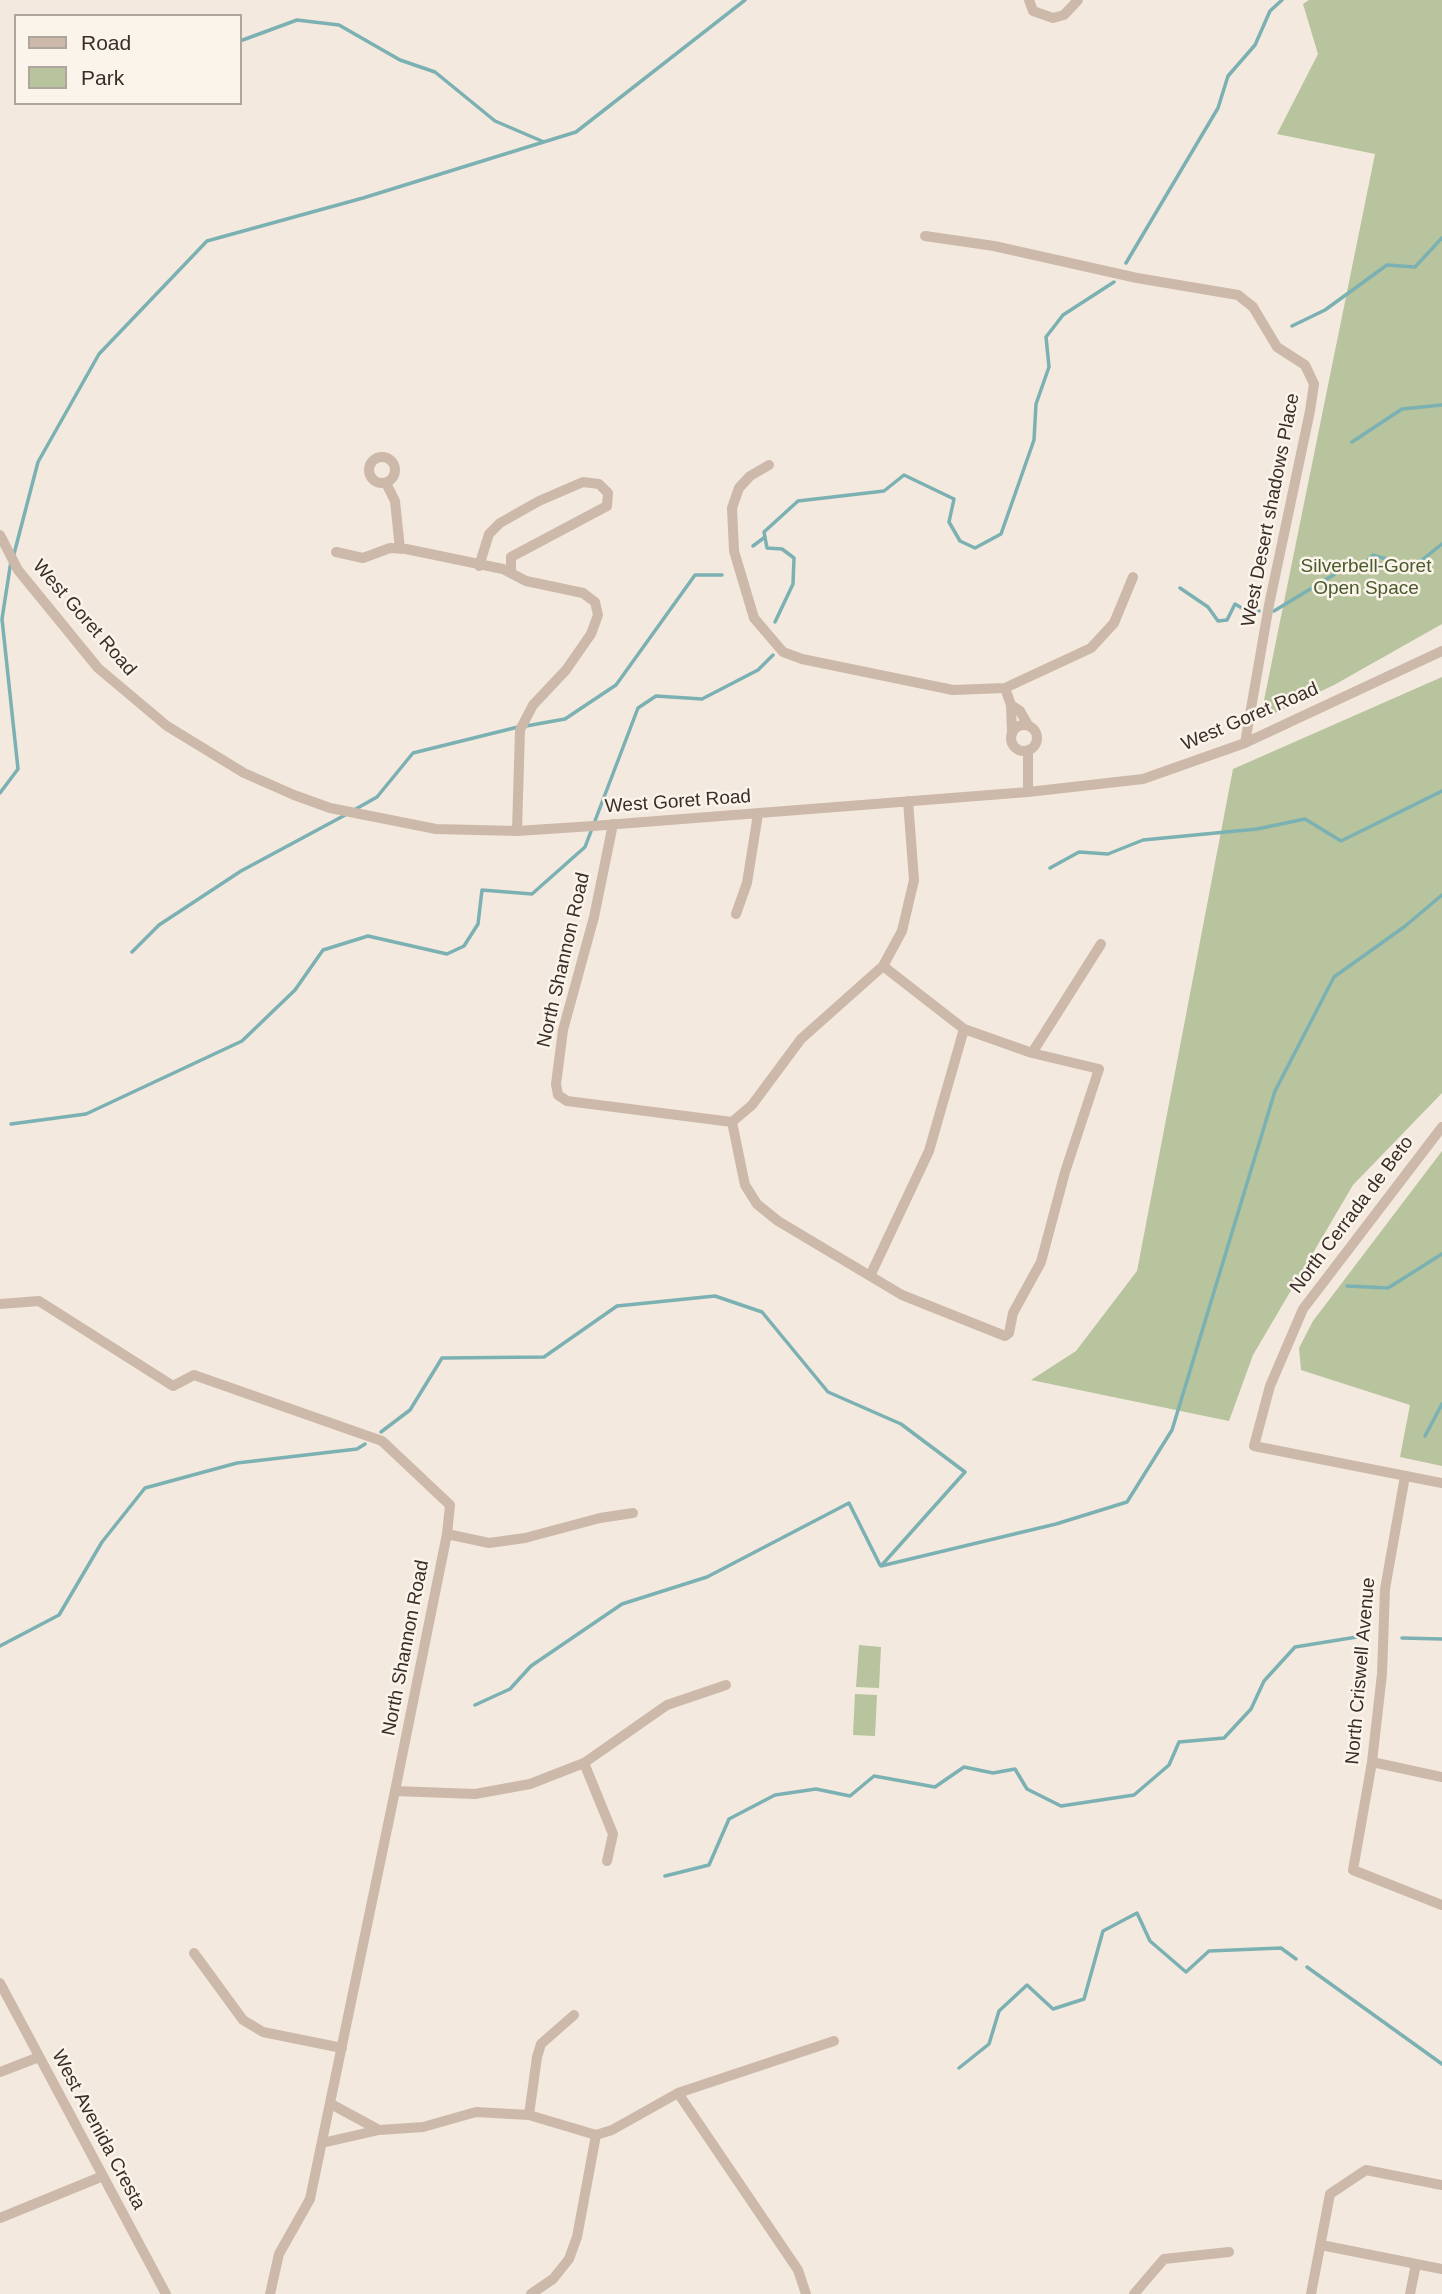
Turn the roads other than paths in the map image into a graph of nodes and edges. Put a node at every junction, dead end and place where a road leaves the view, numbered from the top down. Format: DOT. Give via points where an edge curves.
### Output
graph roads {
  1 [pos="1029,0"];
  2 [pos="1078,0"];
  3 [pos="925,236"];
  4 [pos="769,466"];
  5 [pos="386,483"];
  6 [pos="0,536"];
  7 [pos="400,549"];
  8 [pos="336,552"];
  9 [pos="479,566"];
  10 [pos="511,573"];
  11 [pos="1133,577"];
  12 [pos="1442,652"];
  13 [pos="1005,688"];
  14 [pos="1011,705"];
  15 [pos="1028,725"];
  16 [pos="1012,734"];
  17 [pos="1245,743"];
  18 [pos="1028,750"];
  19 [pos="1028,792"];
  20 [pos="908,802"];
  21 [pos="758,814"];
  22 [pos="613,824"];
  23 [pos="517,831"];
  24 [pos="736,914"];
  25 [pos="1101,944"];
  26 [pos="883,966"];
  27 [pos="964,1029"];
  28 [pos="1032,1053"];
  29 [pos="732,1122"];
  30 [pos="1442,1127"];
  31 [pos="870,1276"];
  32 [pos="0,1304"];
  33 [pos="1405,1476"];
  34 [pos="1442,1483"];
  35 [pos="633,1513"];
  36 [pos="447,1534"];
  37 [pos="726,1685"];
  38 [pos="1371,1762"];
  39 [pos="584,1763"];
  40 [pos="1442,1777"];
  41 [pos="395,1791"];
  42 [pos="607,1861"];
  43 [pos="1442,1905"];
  44 [pos="194,1953"];
  45 [pos="0,1983"];
  46 [pos="574,2015"];
  47 [pos="834,2041"];
  48 [pos="342,2048"];
  49 [pos="39,2057"];
  50 [pos="0,2072"];
  51 [pos="678,2093"];
  52 [pos="331,2104"];
  53 [pos="529,2115"];
  54 [pos="379,2130"];
  55 [pos="596,2134"];
  56 [pos="322,2143"];
  57 [pos="103,2176"];
  58 [pos="1442,2185"];
  59 [pos="0,2218"];
  60 [pos="1321,2245"];
  61 [pos="1229,2252"];
  62 [pos="1416,2264"];
  63 [pos="1442,2269"];
  64 [pos="166,2294"];
  65 [pos="270,2294"];
  66 [pos="531,2294"];
  67 [pos="806,2294"];
  68 [pos="1134,2294"];
  69 [pos="1311,2294"];
  70 [pos="1410,2294"];
  1 -- 2 [label="street" via="1033,11 1053,18 1064,15"];
  3 -- 17 [label="street, West Desert shadows Place" via="1238,295 1253,307 1278,347 1305,365 1314,384 1310,411"];
  4 -- 13 [label="street" via="738,488 731,529 754,618 783,652 953,690"];
  5 -- 7 [label="street" via="395,501"];
  6 -- 23 [label="street, West Goret Road" via="18,570 98,668 133,700 203,750 244,773 330,808 436,829"];
  7 -- 8 [label="street" via="363,558"];
  7 -- 9 [label="street"];
  9 -- 10 [label="street"];
  9 -- 10 [label="street" via="489,534 500,523 583,482 599,484 608,493 607,506 511,557"];
  10 -- 23 [label="street" via="526,582 583,593 595,602 598,615 591,634 533,705 520,730"];
  11 -- 13 [label="street" via="1114,623 1091,648"];
  12 -- 17 [label="street, West Goret Road"];
  13 -- 14 [label="street"];
  14 -- 15 [label="street"];
  14 -- 16 [label="street"];
  15 -- 16 [label="street" via="1018,726"];
  15 -- 18 [label="street" via="1037,735"];
  16 -- 18 [label="street" via="1014,746"];
  17 -- 19 [label="street, West Goret Road" via="1143,779"];
  18 -- 19 [label="street"];
  19 -- 20 [label="street, West Goret Road"];
  20 -- 21 [label="street, West Goret Road"];
  20 -- 26 [label="street" via="915,880 902,931"];
  21 -- 22 [label="street, West Goret Road"];
  21 -- 24 [label="street" via="747,883"];
  22 -- 23 [label="street, West Goret Road"];
  22 -- 29 [label="street, North Shannon Road" via="563,1030 558,1094 567,1101"];
  25 -- 28 [label="street"];
  26 -- 27 [label="street"];
  26 -- 29 [label="street" via="801,1039 752,1105"];
  27 -- 28 [label="street"];
  27 -- 31 [label="street" via="929,1151"];
  28 -- 31 [label="street" via="1099,1069 1041,1262 1013,1313 1011,1329 1005,1336 902,1295"];
  29 -- 31 [label="street" via="745,1185 757,1204"];
  30 -- 33 [label="street, North Cerrada de Beto" via="1303,1309 1270,1386 1254,1446"];
  32 -- 36 [label="street, North Shannon Road" via="39,1301 173,1386 194,1375 382,1441 450,1505"];
  33 -- 34 [label="street"];
  33 -- 38 [label="street, North Criswell Avenue" via="1385,1590 1382,1674"];
  35 -- 36 [label="street" via="489,1543"];
  36 -- 41 [label="street, North Shannon Road"];
  37 -- 39 [label="street" via="667,1705"];
  38 -- 40 [label="street"];
  38 -- 43 [label="street, North Criswell Avenue" via="1353,1870"];
  39 -- 41 [label="street" via="530,1784 475,1794"];
  39 -- 42 [label="street" via="612,1834"];
  41 -- 48 [label="street, North Shannon Road"];
  44 -- 48 [label="street" via="243,2021 263,2032"];
  45 -- 49 [label="street, West Avenida Cresta"];
  46 -- 53 [label="street" via="541,2044"];
  47 -- 51 [label="street"];
  48 -- 52 [label="street, North Shannon Road"];
  49 -- 50 [label="street"];
  49 -- 57 [label="street, West Avenida Cresta"];
  51 -- 55 [label="street" via="612,2130"];
  51 -- 67 [label="street" via="798,2270"];
  52 -- 54 [label="street"];
  52 -- 56 [label="street, North Shannon Road"];
  53 -- 54 [label="street" via="475,2112 423,2127"];
  53 -- 55 [label="street"];
  54 -- 56 [label="street"];
  55 -- 66 [label="street" via="569,2259 553,2279"];
  56 -- 65 [label="street, North Shannon Road" via="310,2199 279,2255"];
  57 -- 59 [label="street"];
  57 -- 64 [label="street, West Avenida Cresta"];
  58 -- 60 [label="street" via="1366,2170 1330,2193"];
  60 -- 62 [label="street"];
  60 -- 69 [label="street"];
  61 -- 68 [label="street" via="1164,2259"];
  62 -- 63 [label="street"];
  62 -- 70 [label="street"];
}
